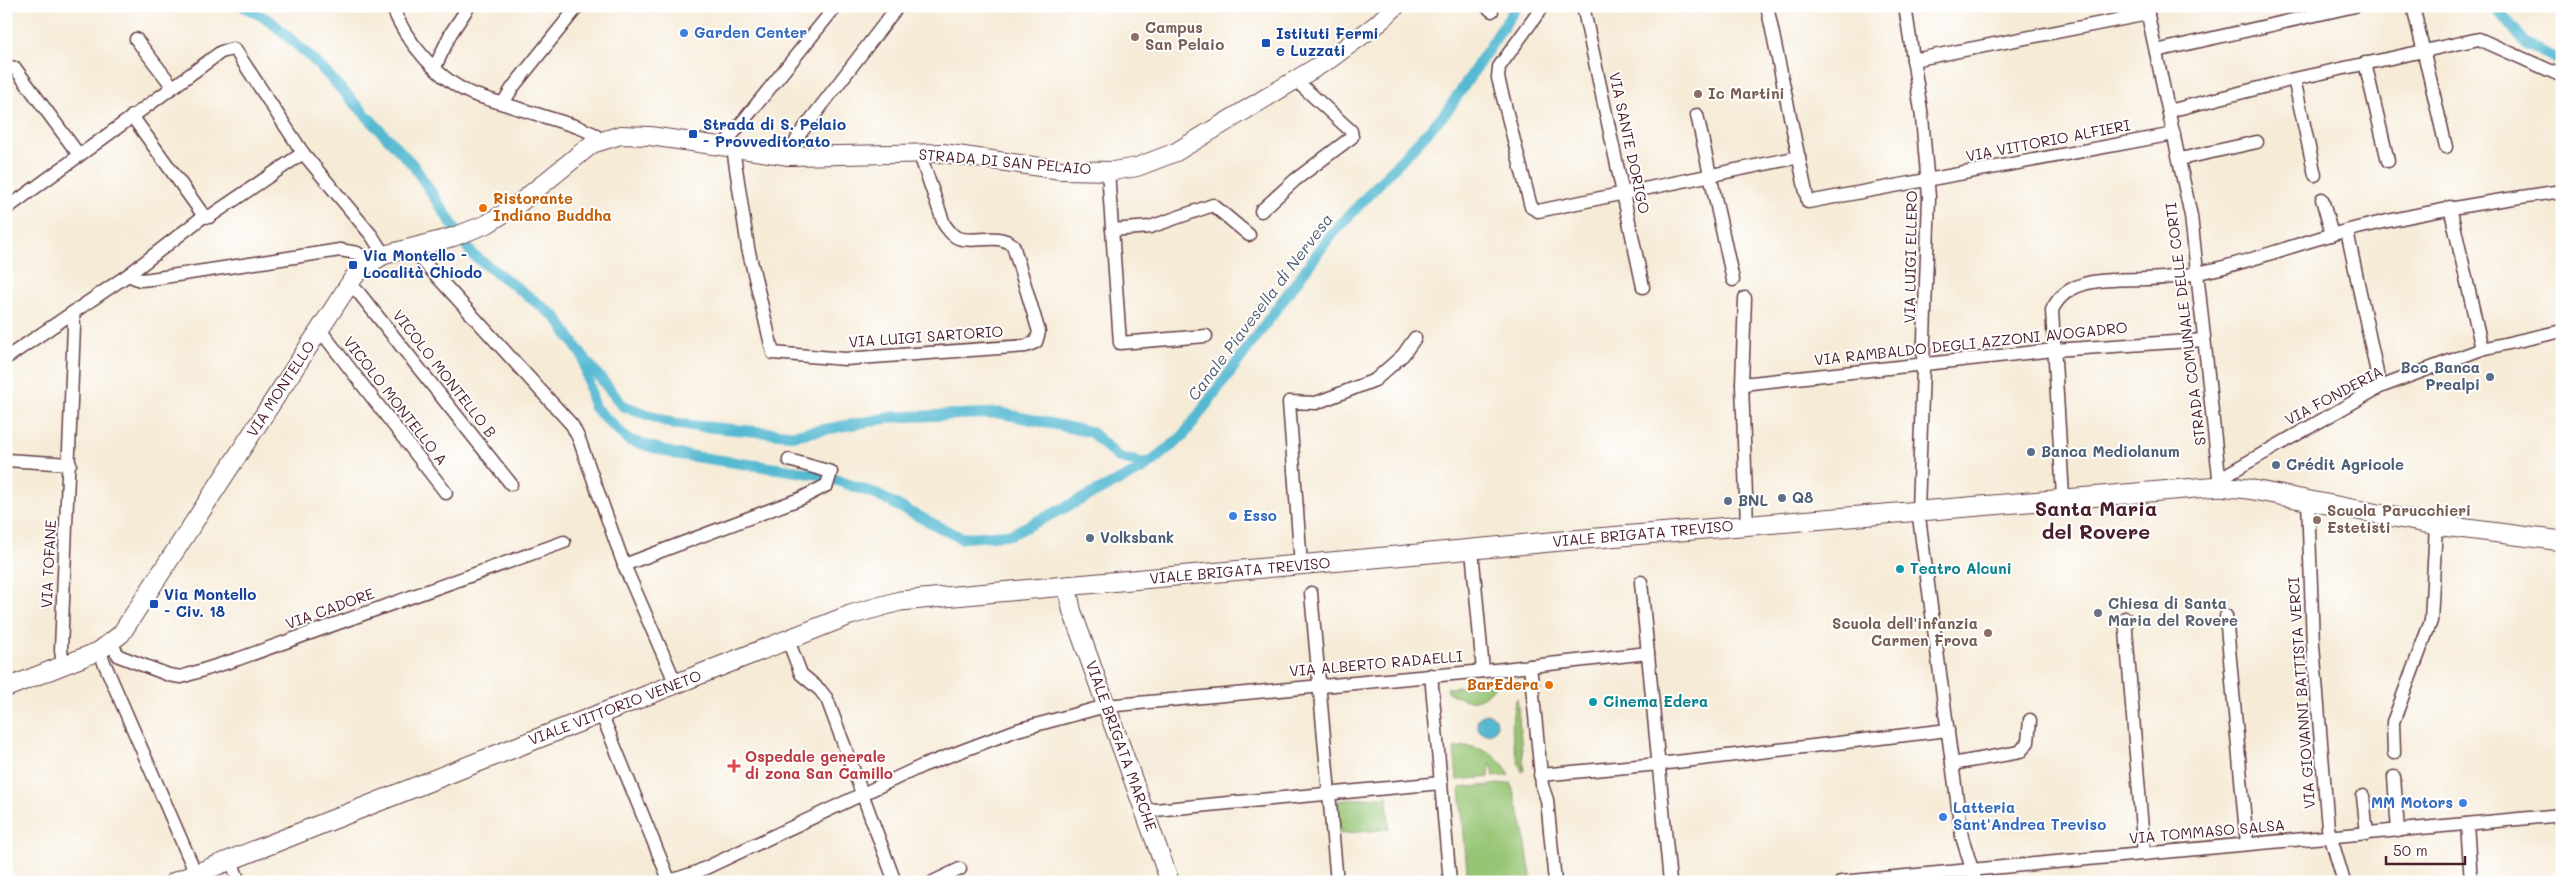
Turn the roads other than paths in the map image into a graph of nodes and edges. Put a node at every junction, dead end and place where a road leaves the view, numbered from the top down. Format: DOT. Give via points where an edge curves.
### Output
graph roads {
  1 [pos="392,6"];
  2 [pos="469,6"];
  3 [pos="578,6"];
  4 [pos="836,6"];
  5 [pos="898,6"];
  6 [pos="1396,6"];
  7 [pos="1543,6"];
  8 [pos="1582,6"];
  9 [pos="1767,6"];
  10 [pos="1905,6"];
  11 [pos="2414,6"];
  12 [pos="2352,7"];
  13 [pos="2147,10"];
  14 [pos="136,39"];
  15 [pos="2425,50"];
  16 [pos="2156,52"];
  17 [pos="1913,60"];
  18 [pos="2365,63"];
  19 [pos="6,66"];
  20 [pos="435,67"];
  21 [pos="2562,76"];
  22 [pos="1298,79"];
  23 [pos="2294,79"];
  24 [pos="172,88"];
  25 [pos="503,103"];
  26 [pos="2169,110"];
  27 [pos="1697,115"];
  28 [pos="132,116"];
  29 [pos="2174,134"];
  30 [pos="600,140"];
  31 [pos="2257,142"];
  32 [pos="728,147"];
  33 [pos="2446,147"];
  34 [pos="919,152"];
  35 [pos="304,153"];
  36 [pos="79,155"];
  37 [pos="789,156"];
  38 [pos="1799,157"];
  39 [pos="2180,159"];
  40 [pos="2388,161"];
  41 [pos="1108,171"];
  42 [pos="1709,174"];
  43 [pos="2315,175"];
  44 [pos="1929,181"];
  45 [pos="2562,191"];
  46 [pos="1623,192"];
  47 [pos="2322,199"];
  48 [pos="2450,207"];
  49 [pos="6,209"];
  50 [pos="1261,210"];
  51 [pos="204,216"];
  52 [pos="1112,230"];
  53 [pos="2347,231"];
  54 [pos="1249,235"];
  55 [pos="2332,235"];
  56 [pos="411,248"];
  57 [pos="377,258"];
  58 [pos="2198,274"];
  59 [pos="128,275"];
  60 [pos="1733,280"];
  61 [pos="350,284"];
  62 [pos="1643,287"];
  63 [pos="1745,298"];
  64 [pos="73,312"];
  65 [pos="320,330"];
  66 [pos="2562,331"];
  67 [pos="1206,336"];
  68 [pos="1415,338"];
  69 [pos="2204,340"];
  70 [pos="2482,349"];
  71 [pos="2054,350"];
  72 [pos="6,358"];
  73 [pos="1924,364"];
  74 [pos="1742,384"];
  75 [pos="2380,387"];
  76 [pos="6,460"];
  77 [pos="789,460"];
  78 [pos="70,464"];
  79 [pos="511,484"];
  80 [pos="2220,486"];
  81 [pos="446,493"];
  82 [pos="2063,497"];
  83 [pos="2308,500"];
  84 [pos="1918,510"];
  85 [pos="1747,525"];
  86 [pos="2436,525"];
  87 [pos="2562,541"];
  88 [pos="564,542"];
  89 [pos="1472,550"];
  90 [pos="624,565"];
  91 [pos="1301,565"];
  92 [pos="1641,582"];
  93 [pos="1094,584"];
  94 [pos="1068,587"];
  95 [pos="1311,594"];
  96 [pos="1072,611"];
  97 [pos="2226,616"];
  98 [pos="2125,618"];
  99 [pos="788,640"];
  100 [pos="105,647"];
  101 [pos="1648,653"];
  102 [pos="62,665"];
  103 [pos="1530,666"];
  104 [pos="1483,671"];
  105 [pos="1431,675"];
  106 [pos="676,684"];
  107 [pos="1320,685"];
  108 [pos="6,688"];
  109 [pos="1106,706"];
  110 [pos="601,713"];
  111 [pos="2030,720"];
  112 [pos="1948,730"];
  113 [pos="2394,753"];
  114 [pos="1659,764"];
  115 [pos="1952,764"];
  116 [pos="1540,775"];
  117 [pos="2394,777"];
  118 [pos="1441,783"];
  119 [pos="1329,794"];
  120 [pos="861,795"];
  121 [pos="2363,796"];
  122 [pos="1144,812"];
  123 [pos="2562,816"];
  124 [pos="2467,824"];
  125 [pos="2398,831"];
  126 [pos="2367,834"];
  127 [pos="2330,837"];
  128 [pos="2248,844"];
  129 [pos="2144,854"];
  130 [pos="231,860"];
  131 [pos="960,869"];
  132 [pos="1970,870"];
  133 [pos="196,874"];
  134 [pos="1939,877"];
  135 [pos="1878,880"];
  136 [pos="669,881"];
  137 [pos="175,882"];
  138 [pos="239,882"];
  139 [pos="895,882"];
  140 [pos="933,882"];
  141 [pos="1170,882"];
  142 [pos="1337,882"];
  143 [pos="1450,882"];
  144 [pos="1555,882"];
  145 [pos="1670,882"];
  146 [pos="1840,882"];
  147 [pos="1976,882"];
  148 [pos="2344,882"];
  149 [pos="2471,882"];
  1 -- 20 [label="street" via="409,40"];
  2 -- 20 [label="street" via="451,33"];
  3 -- 25 [label="street"];
  4 -- 32 [label="street"];
  5 -- 37 [label="street" via="799,135"];
  6 -- 22 [label="street, STRADA DI SAN PELAIO" via="1347,48"];
  7 -- 46 [label="street" via="1499,67 1498,78 1531,208 1538,210"];
  8 -- 46 [label="street, VIA SANTE DORIGO"];
  9 -- 38 [label="street"];
  10 -- 17 [label="street, VIA LUIGI ELLERO"];
  11 -- 15 [label="street"];
  12 -- 16 [label="street"];
  13 -- 16 [label="street, STRADA COMUNALE DELLE CORTI"];
  13 -- 17 [label="street"];
  14 -- 24 [label="street"];
  15 -- 18 [label="street"];
  15 -- 21 [label="street" via="2478,39"];
  15 -- 33 [label="street"];
  16 -- 26 [label="street, STRADA COMUNALE DELLE CORTI"];
  17 -- 44 [label="street, VIA LUIGI ELLERO"];
  18 -- 23 [label="street"];
  18 -- 40 [label="street"];
  19 -- 36 [label="street" via="15,68"];
  20 -- 25 [label="street" via="465,92"];
  22 -- 41 [label="street, STRADA DI SAN PELAIO" via="1163,158 1137,167"];
  22 -- 50 [label="street" via="1351,131 1352,137"];
  23 -- 26 [label="street"];
  23 -- 43 [label="street"];
  24 -- 28 [label="street"];
  24 -- 35 [label="street" via="221,52 232,49"];
  25 -- 30 [label="street" via="578,127"];
  26 -- 29 [label="street, STRADA COMUNALE DELLE CORTI"];
  27 -- 42 [label="street"];
  28 -- 36 [label="street"];
  28 -- 51 [label="street"];
  29 -- 39 [label="street, STRADA COMUNALE DELLE CORTI"];
  29 -- 44 [label="street, VIA VITTORIO ALFIERI"];
  30 -- 32 [label="street, STRADA DI SAN PELAIO" via="637,135"];
  30 -- 56 [label="street" via="509,211 472,231"];
  31 -- 39 [label="street"];
  32 -- 34 [label="street, VIA LUIGI SARTORIO" via="773,353 845,358 1026,346 1036,342 1039,332 1013,245 1006,239 958,238 950,232 944,224"];
  32 -- 37 [label="street, STRADA DI SAN PELAIO"];
  34 -- 37 [label="street, STRADA DI SAN PELAIO"];
  34 -- 41 [label="street, STRADA DI SAN PELAIO" via="1061,170"];
  35 -- 51 [label="street" via="209,217"];
  35 -- 57 [label="street" via="372,236"];
  36 -- 49 [label="street"];
  38 -- 42 [label="street"];
  38 -- 44 [label="street, VIA VITTORIO ALFIERI" via="1808,202"];
  39 -- 58 [label="street, STRADA COMUNALE DELLE CORTI"];
  41 -- 52 [label="street"];
  42 -- 46 [label="street"];
  42 -- 60 [label="street"];
  44 -- 73 [label="street, VIA LUIGI ELLERO"];
  45 -- 48 [label="street"];
  46 -- 62 [label="street, VIA SANTE DORIGO"];
  47 -- 55 [label="street"];
  48 -- 53 [label="street"];
  48 -- 70 [label="street"];
  51 -- 59 [label="street"];
  52 -- 54 [label="street" via="1150,227 1213,205"];
  52 -- 67 [label="street" via="1120,343"];
  53 -- 55 [label="street"];
  53 -- 75 [label="street"];
  55 -- 58 [label="street"];
  56 -- 57 [label="street"];
  56 -- 90 [label="street" via="572,425"];
  57 -- 59 [label="street" via="330,250 152,279 140,280"];
  57 -- 61 [label="street, VIA MONTELLO"];
  58 -- 69 [label="street, STRADA COMUNALE DELLE CORTI"];
  58 -- 71 [label="street" via="2101,280 2074,288 2059,299 2052,310"];
  59 -- 64 [label="street"];
  61 -- 65 [label="street, VIA MONTELLO"];
  61 -- 79 [label="street, VICOLO MONTELLO B"];
  63 -- 74 [label="street"];
  64 -- 72 [label="street"];
  64 -- 78 [label="street, VIA TOFANE"];
  65 -- 81 [label="street, VICOLO MONTELLO A"];
  65 -- 100 [label="street, VIA MONTELLO" via="129,624"];
  66 -- 70 [label="street, VIA FONDERIA"];
  68 -- 91 [label="street" via="1403,355 1375,380 1316,403 1290,402"];
  69 -- 71 [label="street, VIA RAMBALDO DEGLI AZZONI AVOGADRO"];
  69 -- 80 [label="street, STRADA COMUNALE DELLE CORTI"];
  70 -- 75 [label="street, VIA FONDERIA"];
  71 -- 73 [label="street, VIA RAMBALDO DEGLI AZZONI AVOGADRO"];
  71 -- 82 [label="street"];
  73 -- 74 [label="street, VIA RAMBALDO DEGLI AZZONI AVOGADRO"];
  73 -- 84 [label="street, VIA LUIGI ELLERO"];
  74 -- 85 [label="street"];
  75 -- 80 [label="street, VIA FONDERIA" via="2229,473"];
  76 -- 78 [label="street"];
  77 -- 90 [label="street" via="831,472 829,480 802,498"];
  78 -- 102 [label="street, VIA TOFANE"];
  80 -- 82 [label="main road, VIALE BRIGATA TREVISO"];
  80 -- 83 [label="main road, VIALE BRIGATA TREVISO"];
  82 -- 84 [label="main road, VIALE BRIGATA TREVISO"];
  83 -- 86 [label="main road, VIALE BRIGATA TREVISO"];
  83 -- 127 [label="street, VIA GIOVANNI BATTISTA VERCI" via="2317,708"];
  84 -- 85 [label="main road, VIALE BRIGATA TREVISO"];
  84 -- 112 [label="street, VIA LUIGI ELLERO"];
  85 -- 89 [label="main road, VIALE BRIGATA TREVISO"];
  86 -- 87 [label="main road, VIALE BRIGATA TREVISO"];
  86 -- 113 [label="street" via="2431,621 2393,722"];
  88 -- 100 [label="street, VIA CADORE" via="178,678 119,656"];
  89 -- 91 [label="main road, VIALE BRIGATA TREVISO"];
  89 -- 104 [label="street"];
  90 -- 106 [label="street"];
  91 -- 93 [label="main road, VIALE BRIGATA TREVISO"];
  92 -- 101 [label="street"];
  93 -- 94 [label="main road, VIALE BRIGATA TREVISO"];
  93 -- 96 [label="street" via="1079,598"];
  94 -- 96 [label="street, VIALE BRIGATA MARCHE"];
  94 -- 99 [label="main road, VIALE VITTORIO VENETO" via="891,602"];
  95 -- 107 [label="street"];
  96 -- 109 [label="street, VIALE BRIGATA MARCHE"];
  97 -- 128 [label="street"];
  98 -- 129 [label="street"];
  99 -- 106 [label="main road, VIALE VITTORIO VENETO"];
  99 -- 120 [label="street" via="802,674 827,699"];
  100 -- 102 [label="street, VIA MONTELLO"];
  100 -- 133 [label="street"];
  101 -- 103 [label="street, VIA ALBERTO RADAELLI"];
  101 -- 114 [label="street"];
  102 -- 108 [label="street, VIA MONTELLO"];
  103 -- 104 [label="street, VIA ALBERTO RADAELLI"];
  103 -- 116 [label="street"];
  104 -- 105 [label="street, VIA ALBERTO RADAELLI"];
  105 -- 107 [label="street, VIA ALBERTO RADAELLI"];
  105 -- 118 [label="street"];
  106 -- 110 [label="main road, VIALE VITTORIO VENETO"];
  107 -- 109 [label="street, VIA ALBERTO RADAELLI"];
  107 -- 119 [label="street"];
  109 -- 120 [label="street, VIA ALBERTO RADAELLI" via="1017,730 922,766"];
  109 -- 122 [label="street, VIALE BRIGATA MARCHE"];
  110 -- 130 [label="main road, VIALE VITTORIO VENETO"];
  110 -- 136 [label="street"];
  111 -- 115 [label="street" via="2028,742 2020,752"];
  112 -- 114 [label="street"];
  112 -- 115 [label="street, VIA LUIGI ELLERO"];
  114 -- 116 [label="street"];
  114 -- 145 [label="street"];
  115 -- 132 [label="street, VIA LUIGI ELLERO"];
  116 -- 144 [label="street" via="1547,800"];
  117 -- 125 [label="street"];
  118 -- 119 [label="street"];
  118 -- 143 [label="street"];
  119 -- 122 [label="street"];
  119 -- 142 [label="street"];
  120 -- 136 [label="street, VIA ALBERTO RADAELLI" via="697,872"];
  120 -- 139 [label="street"];
  121 -- 126 [label="street"];
  122 -- 141 [label="street, VIALE BRIGATA MARCHE"];
  123 -- 124 [label="street, VIA TOMMASO SALSA"];
  124 -- 125 [label="street, VIA TOMMASO SALSA"];
  124 -- 149 [label="street"];
  125 -- 126 [label="street, VIA TOMMASO SALSA"];
  126 -- 127 [label="street, VIA TOMMASO SALSA"];
  127 -- 128 [label="street, VIA TOMMASO SALSA"];
  127 -- 148 [label="street, VIA GIOVANNI BATTISTA VERCI"];
  128 -- 129 [label="street, VIA TOMMASO SALSA"];
  129 -- 132 [label="street, VIA TOMMASO SALSA"];
  130 -- 133 [label="main road, VIALE VITTORIO VENETO"];
  130 -- 138 [label="street"];
  131 -- 140 [label="street"];
  132 -- 134 [label="street, VIA TOMMASO SALSA"];
  132 -- 147 [label="street, VIA LUIGI ELLERO"];
  133 -- 137 [label="main road, VIALE VITTORIO VENETO"];
  134 -- 135 [label="street, VIA TOMMASO SALSA"];
  135 -- 146 [label="street, VIA TOMMASO SALSA"];
}
